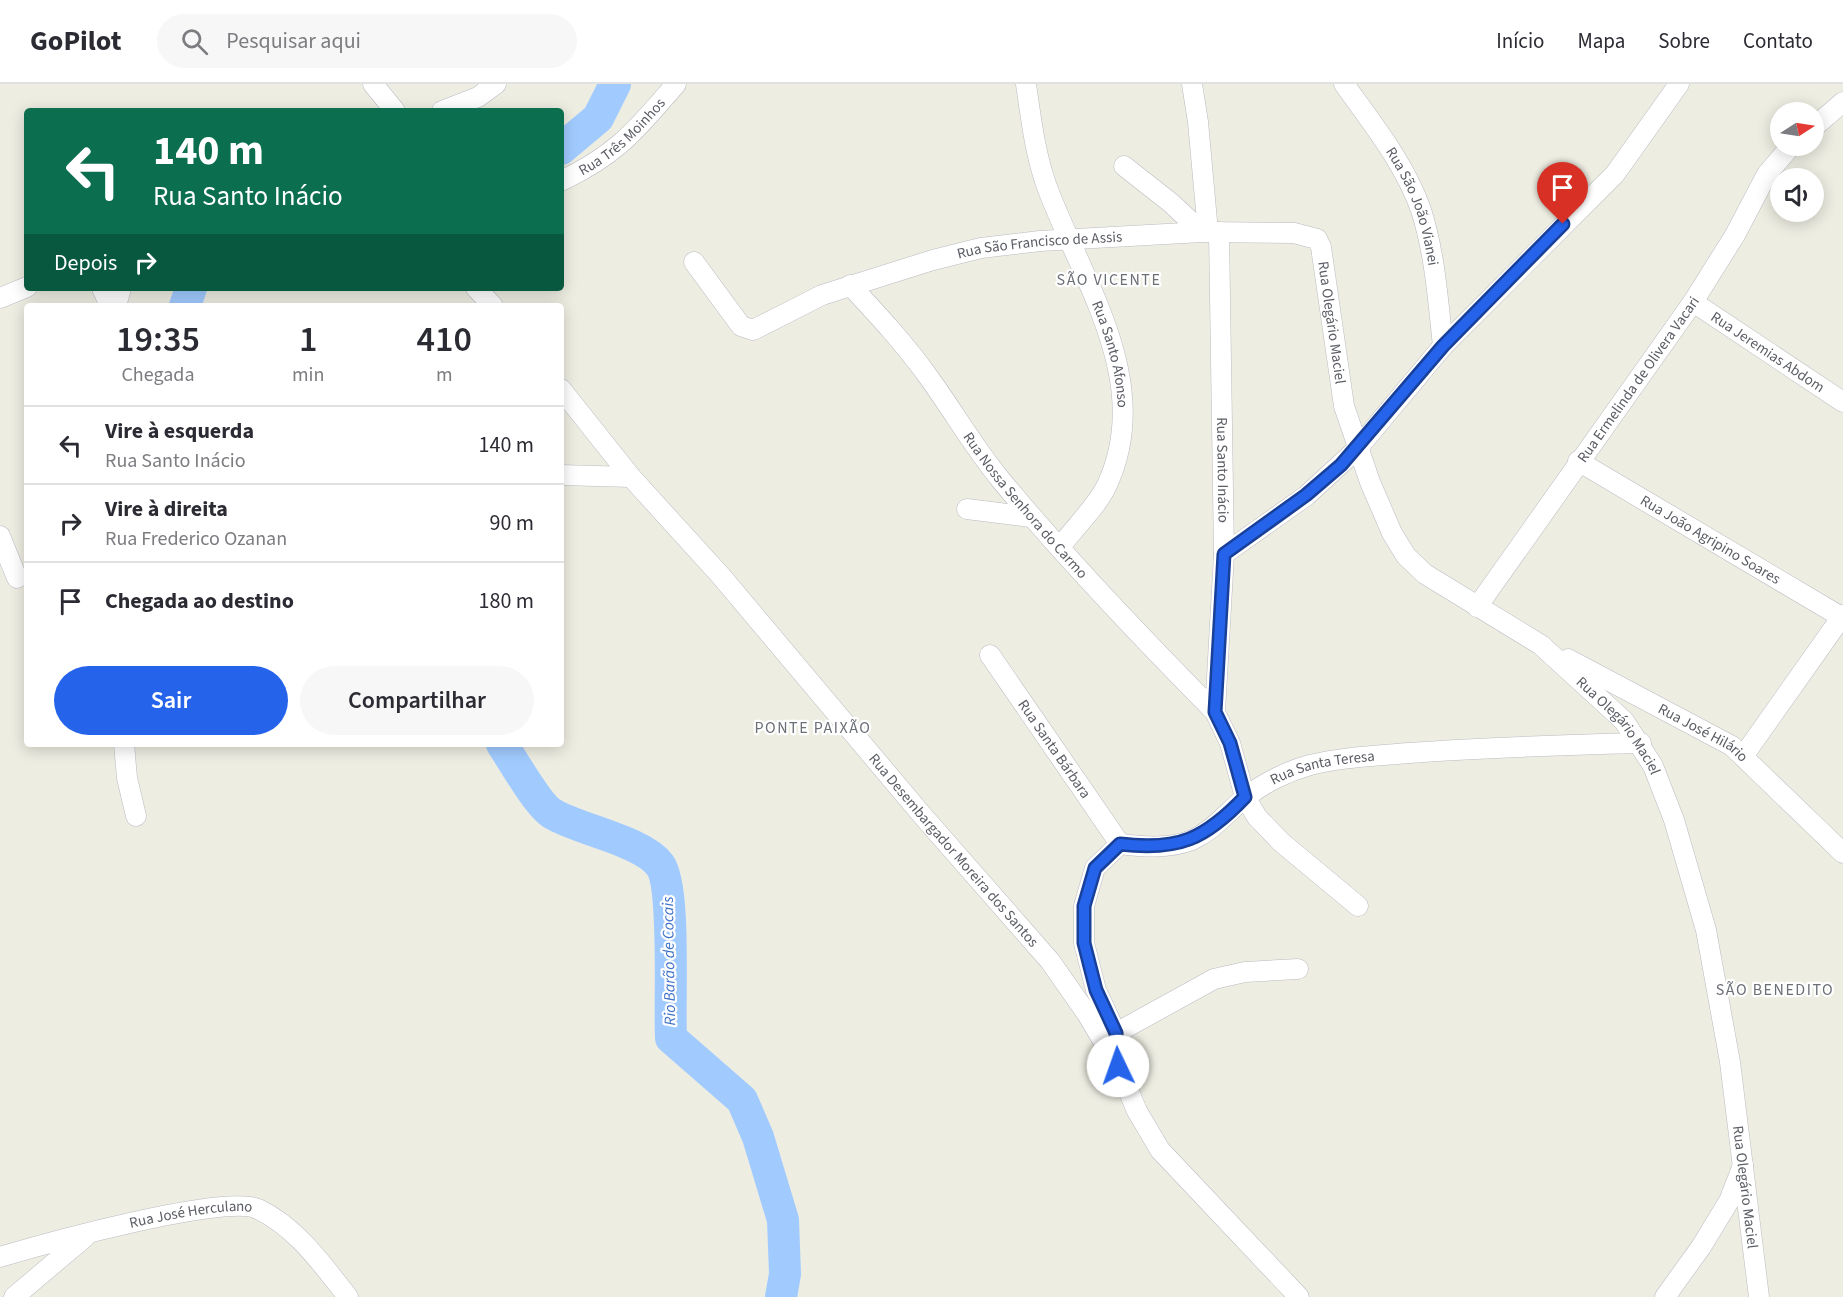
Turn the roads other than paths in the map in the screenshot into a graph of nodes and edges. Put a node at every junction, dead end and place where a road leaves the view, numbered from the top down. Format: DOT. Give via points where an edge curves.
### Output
graph roads {
  1 [pos="373,84"];
  2 [pos="496,84"];
  3 [pos="676,84"];
  4 [pos="1026,84"];
  5 [pos="1192,84"];
  6 [pos="1344,84"];
  7 [pos="1679,84"];
  8 [pos="1843,102"];
  9 [pos="393,108"];
  10 [pos="450,108"];
  11 [pos="1824,118"];
  12 [pos="1782,156"];
  13 [pos="1124,166"];
  14 [pos="564,180"];
  15 [pos="1210,232"];
  16 [pos="1068,239"];
  17 [pos="1321,247"];
  18 [pos="694,261"];
  19 [pos="850,285"];
  20 [pos="24,288"];
  21 [pos="479,291"];
  22 [pos="0,298"];
  23 [pos="1693,302"];
  24 [pos="490,303"];
  25 [pos="1443,346"];
  26 [pos="564,393"];
  27 [pos="1843,402"];
  28 [pos="1357,449"];
  29 [pos="1578,461"];
  30 [pos="564,475"];
  31 [pos="631,477"];
  32 [pos="967,509"];
  33 [pos="1031,516"];
  34 [pos="0,536"];
  35 [pos="1060,547"];
  36 [pos="1224,554"];
  37 [pos="15,579"];
  38 [pos="1476,607"];
  39 [pos="1843,616"];
  40 [pos="1541,645"];
  41 [pos="990,655"];
  42 [pos="1215,712"];
  43 [pos="1641,743"];
  44 [pos="124,747"];
  45 [pos="1744,755"];
  46 [pos="1245,797"];
  47 [pos="136,816"];
  48 [pos="1120,844"];
  49 [pos="1843,853"];
  50 [pos="1358,906"];
  51 [pos="1298,969"];
  52 [pos="1116,1033"];
  53 [pos="1118,1066"];
  54 [pos="1744,1163"];
  55 [pos="90,1233"];
  56 [pos="0,1257"];
  57 [pos="14,1297"];
  58 [pos="348,1297"];
  59 [pos="1299,1297"];
  60 [pos="1665,1297"];
  61 [pos="1759,1297"];
  1 -- 9 [label="street"];
  2 -- 10 [label="street"];
  3 -- 14 [label="street, Rua Três Moinhos" via="626,142 594,166"];
  4 -- 16 [label="street, Rua Santo Afonso" via="1046,184"];
  5 -- 15 [label="street, Rua Santo Inácio"];
  6 -- 25 [label="street, Rua São João Vianei" via="1395,157 1420,207 1432,248"];
  7 -- 25 [label="street" via="1615,174"];
  8 -- 11 [label="street"];
  12 -- 23 [label="street, Rua Ermelinda de Olivera Vacari" via="1767,174"];
  13 -- 15 [label="street"];
  15 -- 16 [label="street, Rua São Francisco de Assis"];
  15 -- 17 [label="street, Rua São Francisco de Assis" via="1309,235"];
  15 -- 36 [label="street, Rua Santo Inácio"];
  16 -- 19 [label="street, Rua São Francisco de Assis" via="981,248"];
  16 -- 35 [label="street, Rua Santo Afonso" via="1113,344 1122,381 1123,418 1107,486"];
  17 -- 28 [label="street, Rua Olegário Maciel" via="1344,406"];
  18 -- 19 [label="street, Rua São Francisco de Assis" via="741,326 753,330"];
  19 -- 33 [label="street, Rua Nossa Senhora do Carmo" via="925,372 975,446"];
  20 -- 22 [label="street"];
  21 -- 24 [label="street"];
  23 -- 27 [label="street, Rua Jeremias Abdom"];
  23 -- 29 [label="street, Rua Ermelinda de Olivera Vacari"];
  25 -- 28 [label="street"];
  26 -- 31 [label="street, Rua Desembargador Moreira dos Santos"];
  28 -- 36 [label="street" via="1306,495"];
  28 -- 38 [label="street, Rua Olegário Maciel" via="1392,533 1406,556 1425,574"];
  29 -- 38 [label="street, Rua Ermelinda de Olivera Vacari"];
  29 -- 39 [label="street, Rua João Agripino Soares"];
  30 -- 31 [label="street"];
  31 -- 53 [label="street, Rua Desembargador Moreira dos Santos" via="721,576 1050,961"];
  32 -- 33 [label="street"];
  33 -- 35 [label="street, Rua Nossa Senhora do Carmo"];
  34 -- 37 [label="street"];
  35 -- 42 [label="street, Rua Nossa Senhora do Carmo"];
  36 -- 42 [label="street, Rua Santo Inácio"];
  38 -- 40 [label="street, Rua Olegário Maciel"];
  39 -- 45 [label="street"];
  40 -- 43 [label="street, Rua Olegário Maciel" via="1608,705"];
  40 -- 45 [label="street, Rua José Hilário"];
  41 -- 48 [label="street, Rua Santa Bárbara"];
  42 -- 46 [label="street, Rua Santo Inácio" via="1230,743"];
  43 -- 46 [label="street, Rua Santa Teresa" via="1487,747 1344,759 1278,777"];
  43 -- 54 [label="street, Rua Olegário Maciel" via="1674,820 1706,930"];
  44 -- 47 [label="street"];
  45 -- 49 [label="street, Rua José Hilário"];
  46 -- 48 [label="street, Rua Santa Teresa" via="1208,831 1191,840 1145,847"];
  46 -- 50 [label="street, Rua Santo Inácio" via="1257,817 1281,842"];
  48 -- 52 [label="street" via="1095,868 1084,906 1084,943 1096,990"];
  51 -- 52 [label="street" via="1245,972 1214,979"];
  52 -- 53 [label="street"];
  53 -- 59 [label="street, Rua Desembargador Moreira dos Santos" via="1137,1111 1160,1150"];
  54 -- 60 [label="street" via="1729,1201"];
  54 -- 61 [label="street, Rua Olegário Maciel"];
  55 -- 56 [label="street, Rua José Herculano"];
  55 -- 57 [label="street"];
  55 -- 58 [label="street, Rua José Herculano" via="228,1204 255,1207 282,1223 313,1253"];
}
